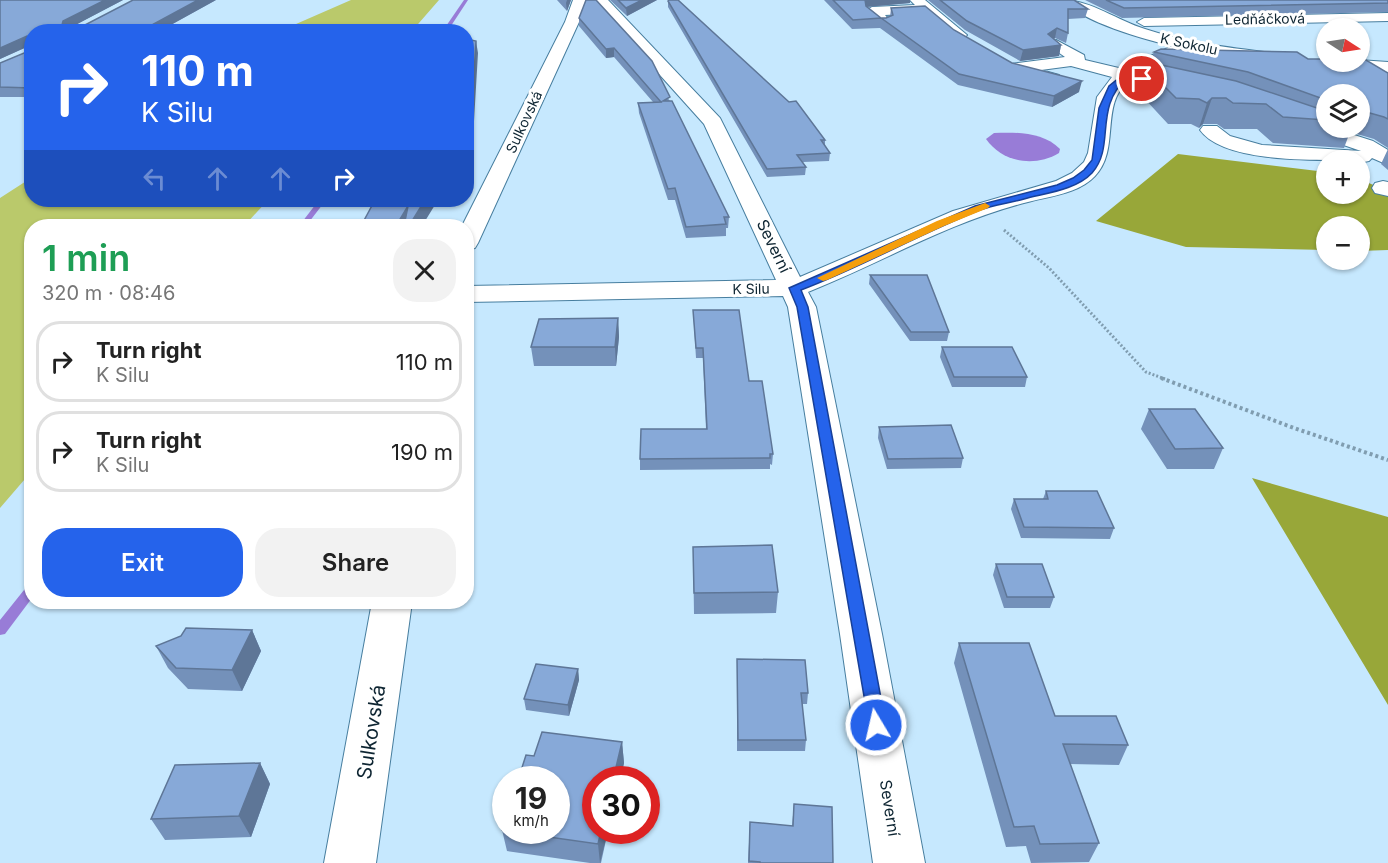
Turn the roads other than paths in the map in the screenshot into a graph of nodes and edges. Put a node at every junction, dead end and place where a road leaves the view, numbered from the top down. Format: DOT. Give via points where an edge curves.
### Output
graph roads {
  1 [pos="580,0"];
  2 [pos="596,0"];
  3 [pos="1070,0"];
  4 [pos="922,5"];
  5 [pos="1388,17"];
  6 [pos="1316,18"];
  7 [pos="1340,18"];
  8 [pos="884,22"];
  9 [pos="1142,22"];
  10 [pos="975,44"];
  11 [pos="1056,45"];
  12 [pos="1188,45"];
  13 [pos="1282,58"];
  14 [pos="1071,61"];
  15 [pos="1314,61"];
  16 [pos="1388,67"];
  17 [pos="1125,75"];
  18 [pos="1066,82"];
  19 [pos="1164,84"];
  20 [pos="1285,118"];
  21 [pos="1210,130"];
  22 [pos="1388,152"];
  23 [pos="474,226"];
  24 [pos="795,288"];
  25 [pos="474,294"];
  26 [pos="391,609"];
  27 [pos="350,863"];
  28 [pos="899,863"];
  1 -- 23 [label="street, Sulkovská"];
  2 -- 24 [label="street, Severní" via="713,122"];
  3 -- 12 [label="street, K Sokolu" via="1114,24"];
  4 -- 8 [label="street" via="872,11"];
  4 -- 10 [label="street"];
  5 -- 7 [label="street, Ledňáčková"];
  6 -- 9 [label="street, Ledňáčková"];
  11 -- 14 [label="street" via="1078,58"];
  12 -- 13 [label="street, K Sokolu"];
  12 -- 17 [label="street, K Silu"];
  14 -- 17 [label="street"];
  14 -- 18 [label="street" via="1010,65"];
  15 -- 16 [label="street"];
  17 -- 19 [label="street"];
  17 -- 24 [label="street, K Silu" via="1112,87 1103,108 1097,160 1088,172 1060,187 979,208"];
  20 -- 22 [label="street"];
  21 -- 22 [label="street" via="1224,140 1261,151"];
  24 -- 25 [label="street, K Silu"];
  24 -- 28 [label="street, Severní" via="802,307"];
  26 -- 27 [label="street, Sulkovská"];
}
